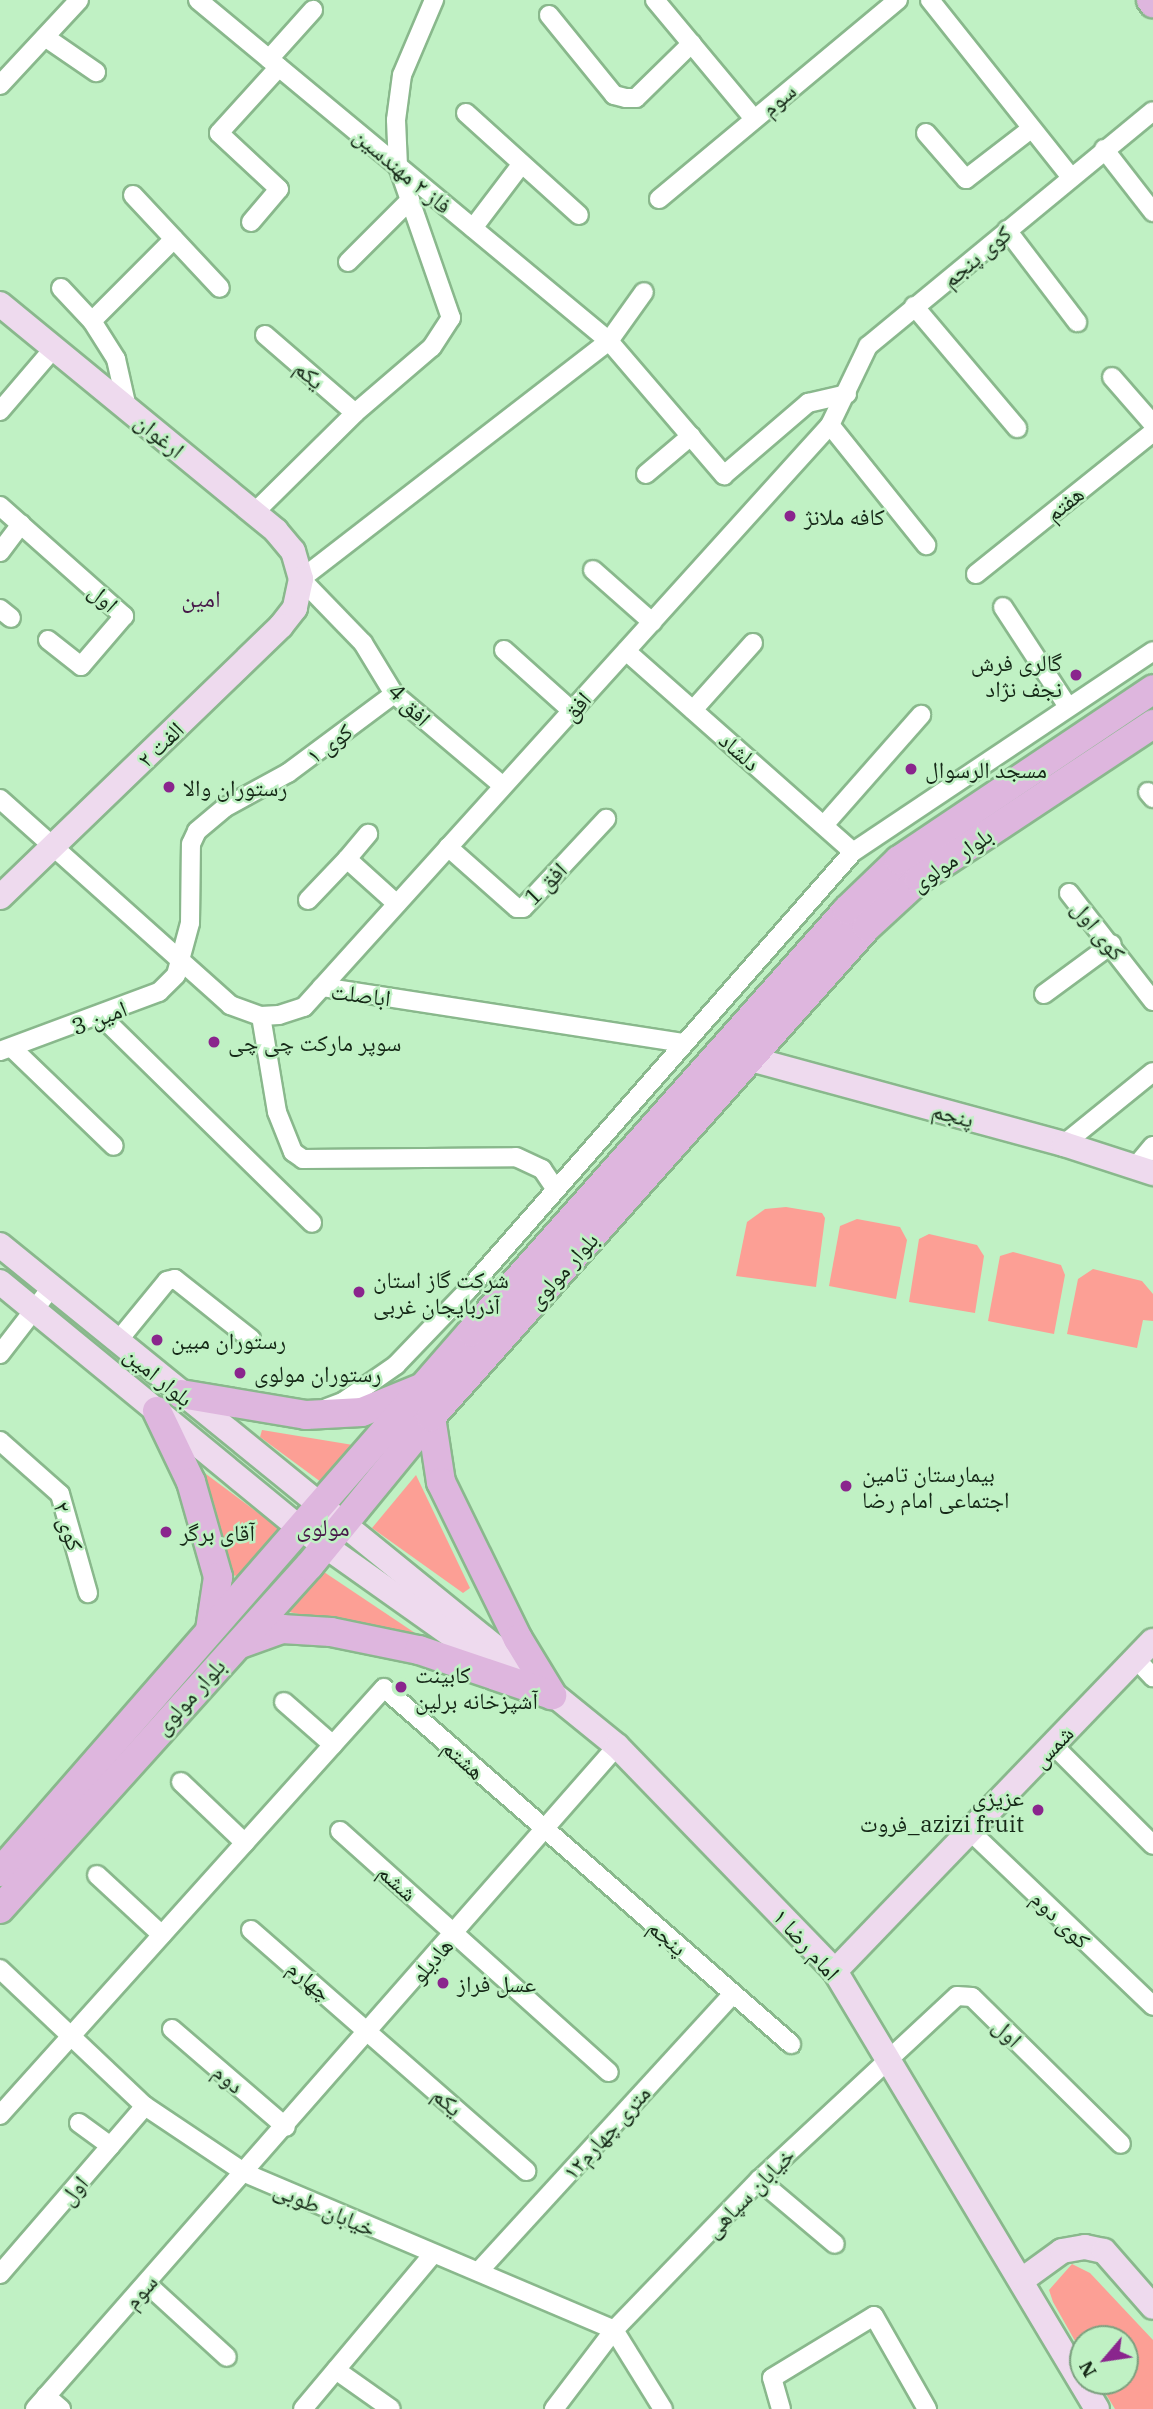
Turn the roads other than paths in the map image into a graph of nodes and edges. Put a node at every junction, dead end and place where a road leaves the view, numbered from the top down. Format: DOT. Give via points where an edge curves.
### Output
graph roads {
  1 [pos="79,0"];
  2 [pos="198,0"];
  3 [pos="434,0"];
  4 [pos="655,0"];
  5 [pos="898,0"];
  6 [pos="930,0"];
  7 [pos="313,10"];
  8 [pos="549,15"];
  9 [pos="45,37"];
  10 [pos="692,43"];
  11 [pos="274,63"];
  12 [pos="96,72"];
  13 [pos="0,85"];
  14 [pos="1153,111"];
  15 [pos="466,113"];
  16 [pos="754,119"];
  17 [pos="1031,129"];
  18 [pos="926,133"];
  19 [pos="1104,149"];
  20 [pos="398,166"];
  21 [pos="520,166"];
  22 [pos="1070,176"];
  23 [pos="133,195"];
  24 [pos="659,199"];
  25 [pos="410,200"];
  26 [pos="1153,212"];
  27 [pos="579,215"];
  28 [pos="251,222"];
  29 [pos="472,228"];
  30 [pos="1007,230"];
  31 [pos="174,239"];
  32 [pos="348,262"];
  33 [pos="61,288"];
  34 [pos="220,288"];
  35 [pos="644,292"];
  36 [pos="0,304"];
  37 [pos="914,306"];
  38 [pos="92,321"];
  39 [pos="1077,322"];
  40 [pos="265,335"];
  41 [pos="609,341"];
  42 [pos="54,348"];
  43 [pos="1112,377"];
  44 [pos="847,394"];
  45 [pos="127,408"];
  46 [pos="0,411"];
  47 [pos="355,413"];
  48 [pos="1153,424"];
  49 [pos="830,425"];
  50 [pos="1017,428"];
  51 [pos="1153,432"];
  52 [pos="691,436"];
  53 [pos="646,474"];
  54 [pos="0,506"];
  55 [pos="255,512"];
  56 [pos="21,524"];
  57 [pos="926,545"];
  58 [pos="0,552"];
  59 [pos="593,570"];
  60 [pos="975,574"];
  61 [pos="301,579"];
  62 [pos="1003,607"];
  63 [pos="652,622"];
  64 [pos="48,640"];
  65 [pos="752,643"];
  66 [pos="504,650"];
  67 [pos="626,651"];
  68 [pos="1153,651"];
  69 [pos="1153,689"];
  70 [pos="394,694"];
  71 [pos="1067,705"];
  72 [pos="572,710"];
  73 [pos="693,710"];
  74 [pos="921,715"];
  75 [pos="1153,724"];
  76 [pos="503,786"];
  77 [pos="0,799"];
  78 [pos="606,819"];
  79 [pos="824,825"];
  80 [pos="368,834"];
  81 [pos="55,847"];
  82 [pos="448,847"];
  83 [pos="853,852"];
  84 [pos="346,859"];
  85 [pos="1069,893"];
  86 [pos="0,897"];
  87 [pos="308,900"];
  88 [pos="397,904"];
  89 [pos="857,918"];
  90 [pos="1112,944"];
  91 [pos="180,960"];
  92 [pos="322,986"];
  93 [pos="1150,990"];
  94 [pos="1044,994"];
  95 [pos="261,1016"];
  96 [pos="102,1017"];
  97 [pos="682,1043"];
  98 [pos="6,1050"];
  99 [pos="751,1059"];
  100 [pos="1153,1072"];
  101 [pos="1064,1144"];
  102 [pos="114,1146"];
  103 [pos="1153,1146"];
  104 [pos="1145,1169"];
  105 [pos="555,1188"];
  106 [pos="312,1223"];
  107 [pos="0,1245"];
  108 [pos="0,1282"];
  109 [pos="51,1289"];
  110 [pos="467,1291"];
  111 [pos="34,1310"];
  112 [pos="471,1332"];
  113 [pos="251,1339"];
  114 [pos="117,1342"];
  115 [pos="0,1354"];
  116 [pos="424,1387"];
  117 [pos="181,1394"];
  118 [pos="157,1411"];
  119 [pos="306,1415"];
  120 [pos="431,1417"];
  121 [pos="0,1441"];
  122 [pos="320,1506"];
  123 [pos="345,1524"];
  124 [pos="300,1528"];
  125 [pos="326,1547"];
  126 [pos="88,1593"];
  127 [pos="210,1630"];
  128 [pos="234,1646"];
  129 [pos="1145,1650"];
  130 [pos="1153,1677"];
  131 [pos="552,1695"];
  132 [pos="284,1702"];
  133 [pos="333,1745"];
  134 [pos="1053,1745"];
  135 [pos="617,1746"];
  136 [pos="181,1782"];
  137 [pos="340,1831"];
  138 [pos="544,1831"];
  139 [pos="970,1831"];
  140 [pos="245,1843"];
  141 [pos="1153,1845"];
  142 [pos="0,1872"];
  143 [pos="97,1875"];
  144 [pos="0,1909"];
  145 [pos="251,1930"];
  146 [pos="455,1933"];
  147 [pos="162,1935"];
  148 [pos="0,1969"];
  149 [pos="835,1971"];
  150 [pos="733,1994"];
  151 [pos="1153,2006"];
  152 [pos="172,2029"];
  153 [pos="370,2031"];
  154 [pos="69,2038"];
  155 [pos="792,2044"];
  156 [pos="890,2061"];
  157 [pos="609,2072"];
  158 [pos="145,2106"];
  159 [pos="0,2115"];
  160 [pos="79,2123"];
  161 [pos="286,2127"];
  162 [pos="1121,2144"];
  163 [pos="111,2146"];
  164 [pos="526,2171"];
  165 [pos="245,2174"];
  166 [pos="759,2180"];
  167 [pos="835,2244"];
  168 [pos="433,2254"];
  169 [pos="479,2271"];
  170 [pos="0,2274"];
  171 [pos="1021,2280"];
  172 [pos="147,2284"];
  173 [pos="1153,2307"];
  174 [pos="614,2330"];
  175 [pos="227,2357"];
  176 [pos="336,2370"];
  177 [pos="41,2403"];
  178 [pos="61,2409"];
  179 [pos="303,2409"];
  180 [pos="391,2409"];
  181 [pos="554,2409"];
  182 [pos="663,2409"];
  183 [pos="781,2409"];
  184 [pos="927,2409"];
  185 [pos="1097,2409"];
  1 -- 9 [label="street"];
  2 -- 11 [label="street, فاز ۲ مهندسین"];
  3 -- 20 [label="street" via="402,75 396,120"];
  4 -- 10 [label="street"];
  5 -- 16 [label="street, سوم"];
  6 -- 17 [label="street"];
  7 -- 11 [label="street"];
  8 -- 10 [label="street" via="614,95 626,98 636,98"];
  9 -- 12 [label="street"];
  9 -- 13 [label="street"];
  10 -- 16 [label="street"];
  11 -- 20 [label="street, فاز ۲ مهندسین"];
  11 -- 28 [label="street" via="219,133 278,189"];
  14 -- 19 [label="street, کوی پنجم"];
  15 -- 21 [label="street"];
  16 -- 24 [label="street, سوم"];
  17 -- 18 [label="street" via="966,179"];
  17 -- 22 [label="street"];
  19 -- 22 [label="street, کوی پنجم"];
  19 -- 26 [label="street"];
  20 -- 25 [label="street"];
  20 -- 29 [label="street, فاز ۲ مهندسین"];
  21 -- 27 [label="street"];
  21 -- 29 [label="street"];
  22 -- 30 [label="street, کوی پنجم"];
  23 -- 31 [label="street"];
  25 -- 32 [label="street"];
  25 -- 47 [label="street" via="451,318 432,347"];
  29 -- 41 [label="street, فاز ۲ مهندسین"];
  30 -- 37 [label="street, کوی پنجم"];
  30 -- 39 [label="street"];
  31 -- 34 [label="street"];
  31 -- 38 [label="street"];
  33 -- 38 [label="street"];
  35 -- 41 [label="street"];
  36 -- 42 [label="main road, ارغوان"];
  37 -- 44 [label="street, کوی پنجم" via="868,346"];
  37 -- 50 [label="street"];
  38 -- 45 [label="street" via="116,359"];
  40 -- 47 [label="street, یکم"];
  41 -- 52 [label="street, فاز ۲ مهندسین"];
  41 -- 61 [label="street"];
  42 -- 45 [label="main road, ارغوان"];
  42 -- 46 [label="street"];
  43 -- 48 [label="street"];
  44 -- 49 [label="street, کوی پنجم"];
  44 -- 52 [label="street, فاز ۲ مهندسین" via="808,403 724,475"];
  45 -- 55 [label="main road, ارغوان"];
  47 -- 55 [label="street"];
  49 -- 57 [label="street"];
  49 -- 63 [label="street, افق"];
  51 -- 60 [label="street, هفتم"];
  52 -- 53 [label="street"];
  54 -- 56 [label="street, اول"];
  55 -- 61 [label="main road, ارغوان" via="293,551"];
  56 -- 58 [label="street"];
  56 -- 64 [label="street, اول" via="124,616 81,666"];
  59 -- 63 [label="street"];
  61 -- 70 [label="street, افق 4" via="363,643"];
  61 -- 81 [label="main road, الفت ۲" via="295,608 281,626"];
  62 -- 71 [label="street"];
  63 -- 67 [label="street, افق"];
  65 -- 73 [label="street"];
  66 -- 72 [label="street"];
  67 -- 72 [label="street, افق"];
  67 -- 73 [label="street, دلشاد"];
  68 -- 71 [label="street"];
  69 -- 89 [label="main road, بلوار مولوی" via="899,860"];
  70 -- 76 [label="street, افق 4"];
  70 -- 91 [label="street, کوی ۱" via="288,773 224,808 198,831 191,844 190,923"];
  71 -- 83 [label="street"];
  72 -- 76 [label="street, افق"];
  73 -- 79 [label="street, دلشاد"];
  74 -- 79 [label="street"];
  75 -- 89 [label="main road, بلوار مولوی"];
  76 -- 82 [label="street, افق"];
  77 -- 81 [label="street"];
  78 -- 82 [label="street, افق 1" via="523,908 517,908"];
  79 -- 83 [label="street, دلشاد"];
  80 -- 84 [label="street"];
  81 -- 86 [label="main road, الفت ۲"];
  81 -- 91 [label="street"];
  82 -- 88 [label="street, افق"];
  83 -- 97 [label="street"];
  84 -- 87 [label="street"];
  84 -- 88 [label="street"];
  85 -- 90 [label="street, کوی اول"];
  88 -- 92 [label="street, افق"];
  89 -- 99 [label="main road, بلوار مولوی"];
  89 -- 112 [label="main road, بلوار مولوی"];
  90 -- 93 [label="street, کوی اول"];
  90 -- 94 [label="street"];
  91 -- 95 [label="street" via="230,1005"];
  91 -- 96 [label="street, امین 3" via="176,975 159,992"];
  92 -- 95 [label="street, اباصلت" via="304,1006"];
  92 -- 97 [label="street, اباصلت"];
  95 -- 105 [label="street" via="277,1112 293,1152 303,1159 516,1157 542,1169"];
  96 -- 98 [label="street, امین 3"];
  96 -- 106 [label="street"];
  97 -- 105 [label="street"];
  98 -- 102 [label="street"];
  99 -- 101 [label="main road, پنجم"];
  99 -- 120 [label="main road, بلوار مولوی"];
  100 -- 101 [label="street"];
  101 -- 104 [label="main road, پنجم"];
  103 -- 104 [label="street"];
  105 -- 110 [label="street"];
  107 -- 109 [label="main road, بلوار امین"];
  108 -- 111 [label="main road, بلوار امین"];
  109 -- 111 [label="street"];
  109 -- 114 [label="main road, بلوار امین"];
  110 -- 112 [label="street"];
  110 -- 119 [label="street" via="396,1366 343,1402"];
  111 -- 115 [label="street"];
  111 -- 118 [label="main road, بلوار امین"];
  112 -- 116 [label="main road, بلوار مولوی"];
  113 -- 114 [label="street" via="175,1279 167,1281"];
  114 -- 117 [label="main road, بلوار امین"];
  116 -- 119 [label="main road" via="362,1412"];
  116 -- 122 [label="main road, بلوار مولوی"];
  117 -- 119 [label="main road"];
  117 -- 122 [label="main road, بلوار امین"];
  118 -- 124 [label="main road, بلوار امین"];
  118 -- 127 [label="main road" via="191,1482 218,1577"];
  120 -- 123 [label="main road, بلوار مولوی"];
  120 -- 131 [label="main road" via="441,1482 518,1639"];
  121 -- 126 [label="street, کوی ۲" via="60,1494"];
  122 -- 123 [label="main road, امام رضا ۱"];
  122 -- 124 [label="main road, بلوار مولوی"];
  123 -- 125 [label="main road, بلوار مولوی"];
  123 -- 131 [label="main road, امام رضا ۱"];
  124 -- 125 [label="main road, امام رضا ۱"];
  124 -- 127 [label="main road, بلوار مولوی"];
  125 -- 128 [label="main road, بلوار مولوی"];
  125 -- 131 [label="main road, امام رضا ۱" via="478,1654"];
  127 -- 142 [label="main road, بلوار مولوی"];
  128 -- 131 [label="main road" via="282,1629 331,1632 419,1650"];
  128 -- 144 [label="main road, بلوار مولوی"];
  129 -- 130 [label="street"];
  129 -- 134 [label="main road, شمس"];
  131 -- 135 [label="main road, امام رضا ۱"];
  132 -- 133 [label="street"];
  133 -- 138 [label="street, هشتم" via="384,1688"];
  133 -- 140 [label="street"];
  134 -- 139 [label="main road, شمس"];
  134 -- 141 [label="street"];
  135 -- 138 [label="street, هادیلو"];
  135 -- 149 [label="main road, امام رضا ۱"];
  136 -- 140 [label="street"];
  137 -- 146 [label="street, ششم"];
  138 -- 146 [label="street, هادیلو"];
  138 -- 150 [label="street, پنجم"];
  139 -- 149 [label="main road, شمس"];
  139 -- 151 [label="street, کوی دوم"];
  140 -- 147 [label="street"];
  143 -- 147 [label="street"];
  145 -- 153 [label="street, چهارم"];
  146 -- 153 [label="street, هادیلو"];
  146 -- 157 [label="street"];
  147 -- 154 [label="street"];
  148 -- 154 [label="street, خیابان طوبی"];
  149 -- 156 [label="main road, امام رضا ۱"];
  150 -- 155 [label="street, پنجم"];
  150 -- 169 [label="street, ۱۲متری چهارم"];
  152 -- 161 [label="street, دوم"];
  153 -- 161 [label="street, هادیلو"];
  153 -- 164 [label="street, یکم"];
  154 -- 158 [label="street, خیابان طوبی"];
  154 -- 159 [label="street"];
  156 -- 162 [label="street, اول" via="964,1993"];
  156 -- 166 [label="street, خیابان سپاهی"];
  156 -- 171 [label="main road, امام رضا ۱"];
  158 -- 163 [label="street, اول"];
  158 -- 165 [label="street, خیابان طوبی"];
  160 -- 163 [label="street"];
  161 -- 165 [label="street, هادیلو"];
  163 -- 170 [label="street, اول"];
  165 -- 168 [label="street, خیابان طوبی"];
  165 -- 172 [label="street, سوم"];
  166 -- 167 [label="street"];
  166 -- 174 [label="street, خیابان سپاهی"];
  168 -- 169 [label="street, خیابان طوبی"];
  168 -- 176 [label="street"];
  169 -- 174 [label="street, خیابان طوبی"];
  171 -- 173 [label="main road" via="1062,2251 1085,2247 1104,2251"];
  171 -- 185 [label="main road, امام رضا ۱"];
  172 -- 175 [label="street"];
  172 -- 177 [label="street, سوم"];
  174 -- 181 [label="street"];
  174 -- 182 [label="street"];
  176 -- 179 [label="street"];
  176 -- 180 [label="street"];
  177 -- 178 [label="street"];
  183 -- 184 [label="street" via="772,2378 874,2316"];
}
